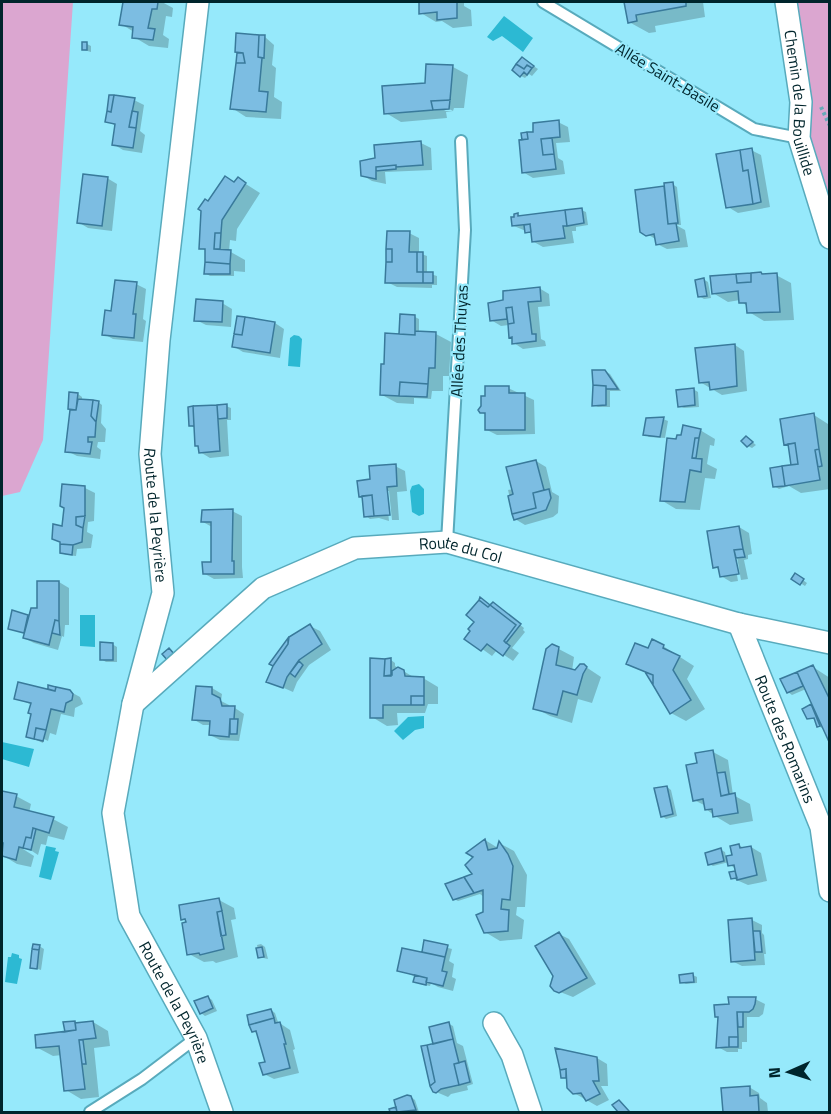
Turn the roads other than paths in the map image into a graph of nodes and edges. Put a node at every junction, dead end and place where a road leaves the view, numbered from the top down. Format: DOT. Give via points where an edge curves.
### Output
graph roads {
  1 [pos="198,2"];
  2 [pos="543,2"];
  3 [pos="786,2"];
  4 [pos="799,138"];
  5 [pos="460,141"];
  6 [pos="830,238"];
  7 [pos="447,542"];
  8 [pos="739,624"];
  9 [pos="830,643"];
  10 [pos="133,704"];
  11 [pos="830,891"];
  12 [pos="494,1023"];
  13 [pos="196,1038"];
  14 [pos="90,1113"];
  15 [pos="222,1113"];
  16 [pos="531,1113"];
  1 -- 10 [label="street, Route de la Peyrière" via="159,340 150,454 163,593"];
  2 -- 4 [label="lane, Allée Saint-Basile" via="754,129"];
  3 -- 4 [label="street, Chemin de la Bouillide" via="801,102"];
  4 -- 6 [label="street, Chemin de la Bouillide"];
  5 -- 7 [label="lane, Allée des Thuyas" via="465,230"];
  7 -- 8 [label="street, Route du Col"];
  7 -- 10 [label="street, Route du Col" via="355,548 263,588"];
  8 -- 9 [label="street, Route du Col"];
  8 -- 11 [label="street, Route des Romarins" via="821,826"];
  10 -- 13 [label="street, Route de la Peyrière" via="113,813 129,916"];
  12 -- 16 [label="street" via="512,1055"];
  13 -- 14 [label="lane"];
  13 -- 15 [label="street, Route de la Peyrière"];
}
